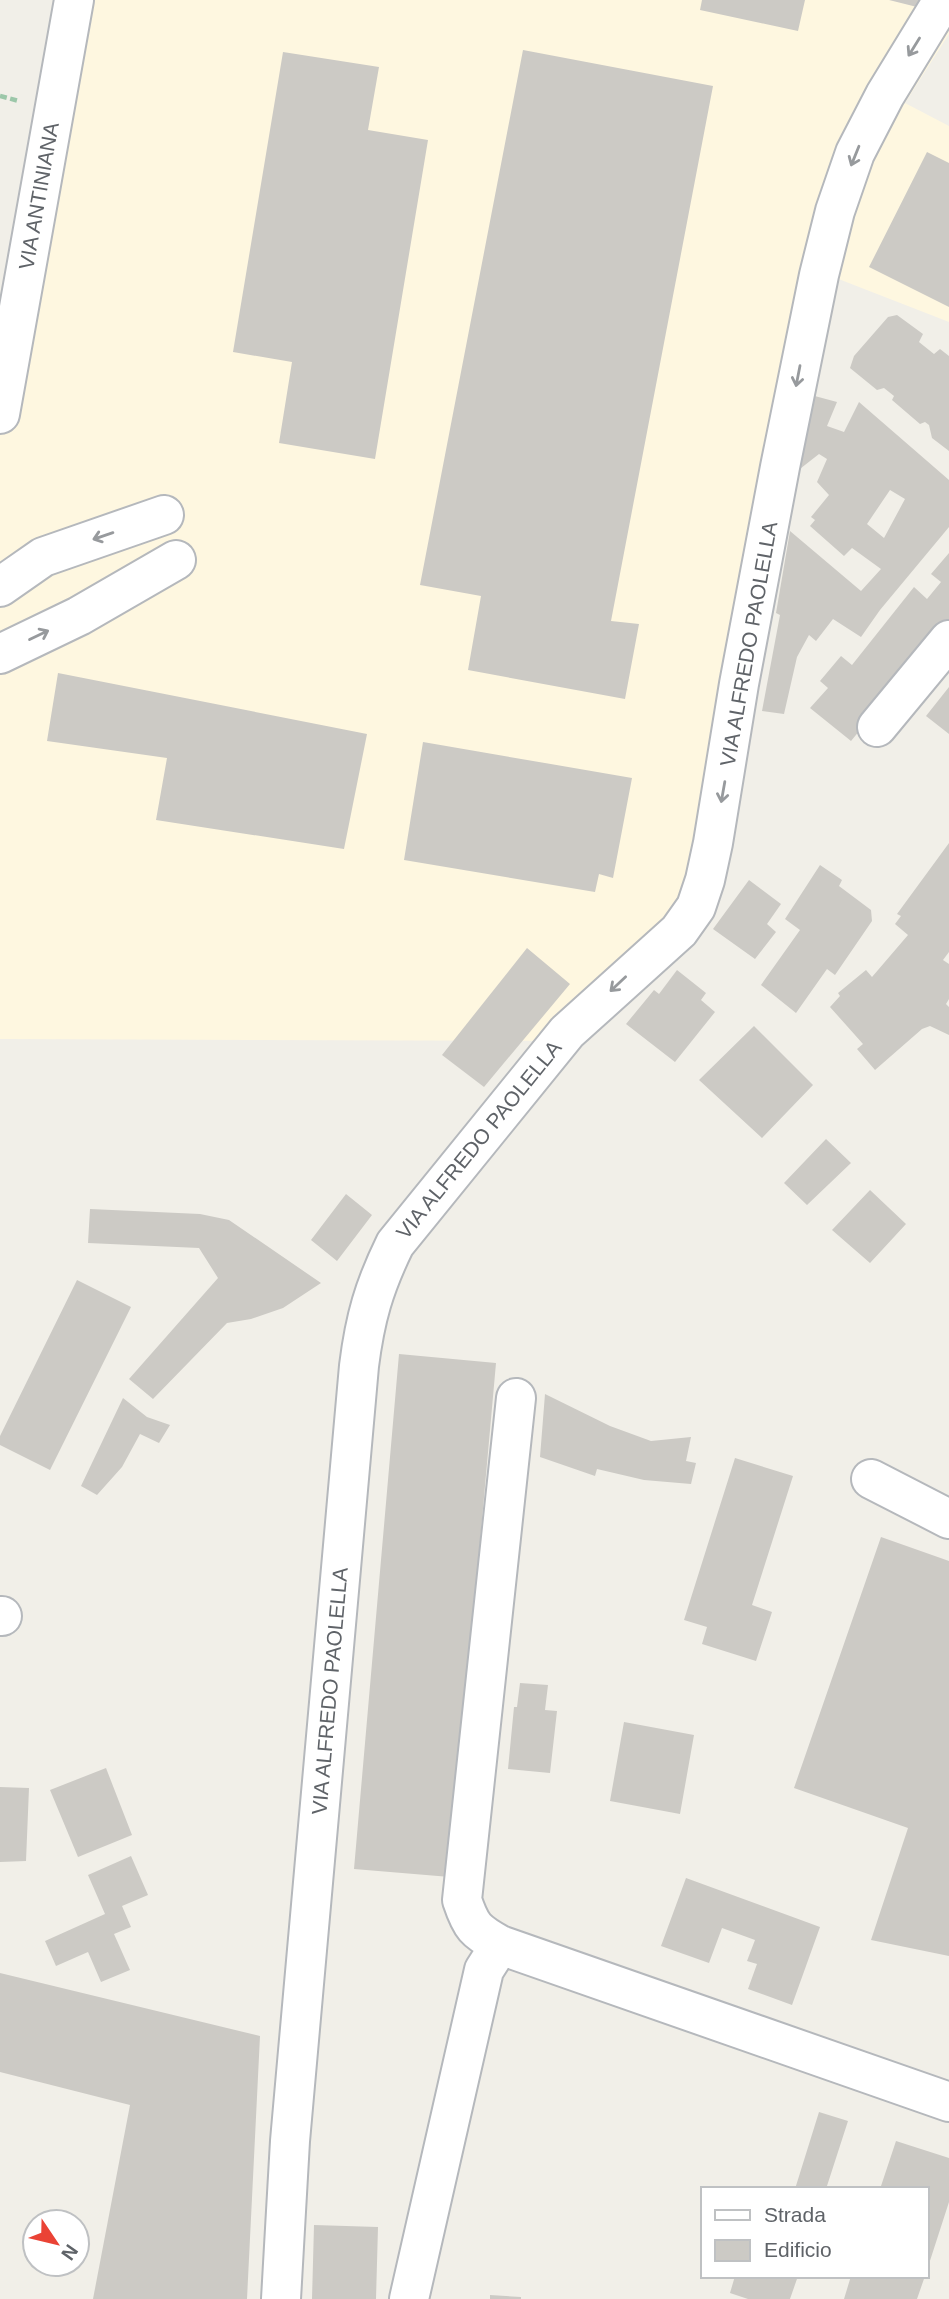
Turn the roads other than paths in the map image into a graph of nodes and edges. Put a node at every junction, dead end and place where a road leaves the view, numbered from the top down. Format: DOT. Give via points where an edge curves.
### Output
graph roads {
  1 [pos="74,0"];
  2 [pos="943,0"];
  3 [pos="1,399"];
  4 [pos="164,515"];
  5 [pos="176,559"];
  6 [pos="0,587"];
  7 [pos="949,640"];
  8 [pos="0,654"];
  9 [pos="877,727"];
  10 [pos="516,1398"];
  11 [pos="871,1479"];
  12 [pos="949,1519"];
  13 [pos="500,1945"];
  14 [pos="949,2102"];
  15 [pos="281,2299"];
  16 [pos="410,2299"];
  1 -- 3 [label="street, VIA ANTINIANA"];
  2 -- 15 [label="street, VIA ALFREDO PAOLELLA, one-way" via="855,153 835,211 739,684 723,792 696,907 679,931 568,1032 395,1244 365,1323 290,2141"];
  4 -- 6 [label="street, one-way" via="43,558"];
  8 -- 5 [label="street, one-way" via="79,616"];
  7 -- 9 [label="street"];
  10 -- 13 [label="street" via="462,1900 478,1933"];
  11 -- 12 [label="street"];
  13 -- 14 [label="street"];
  13 -- 16 [label="street" via="484,1970"];
}
